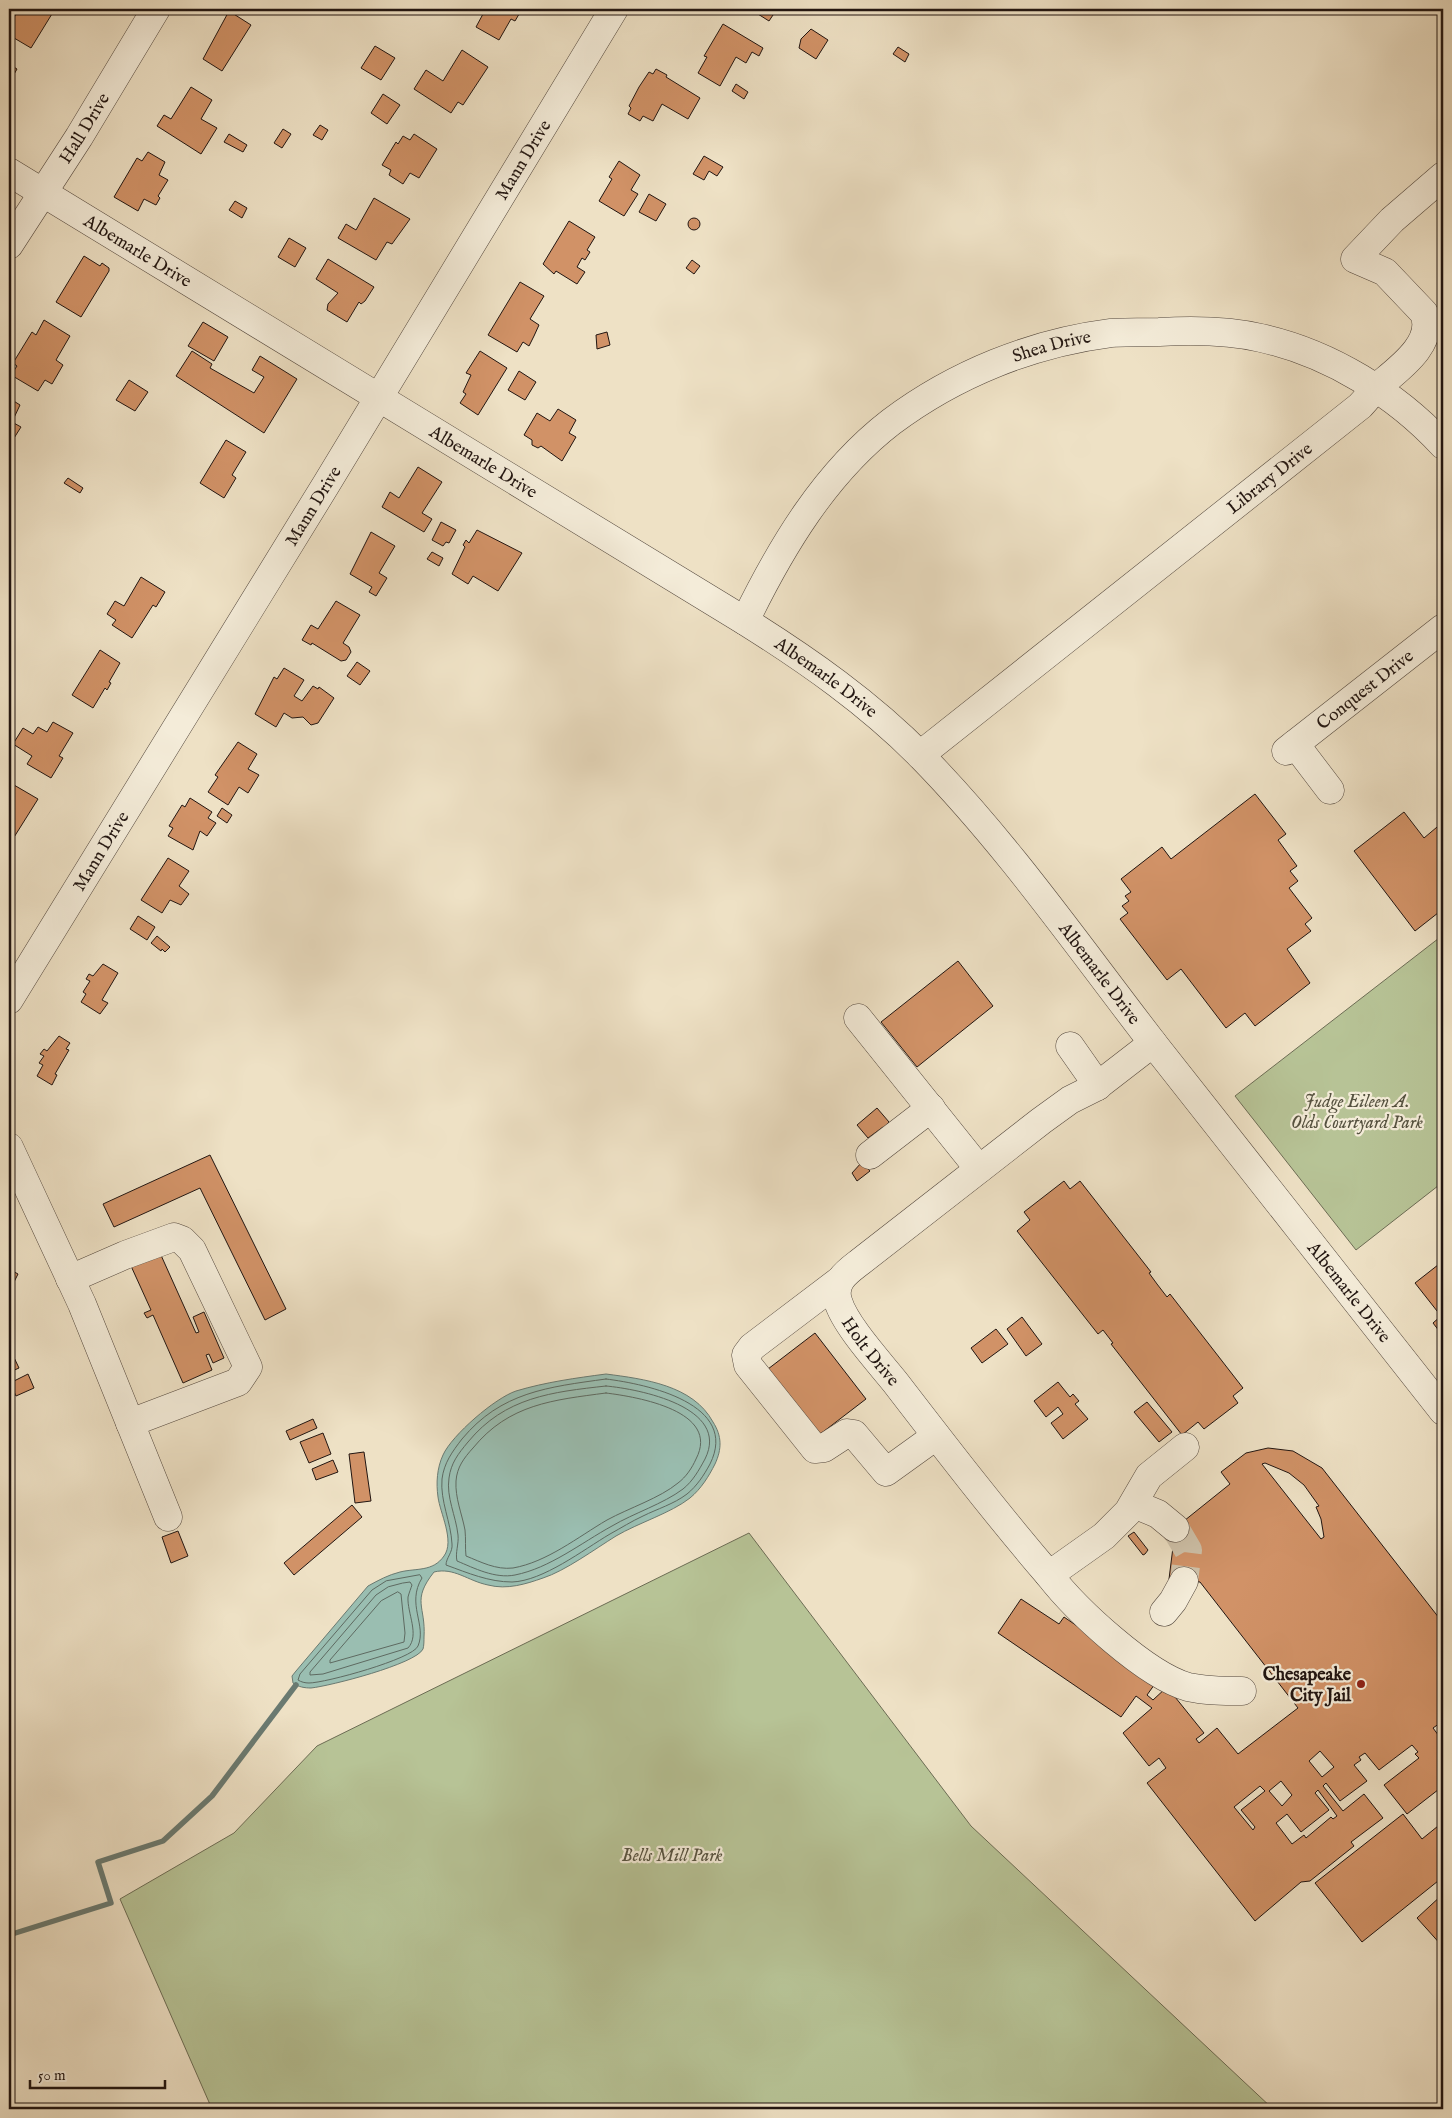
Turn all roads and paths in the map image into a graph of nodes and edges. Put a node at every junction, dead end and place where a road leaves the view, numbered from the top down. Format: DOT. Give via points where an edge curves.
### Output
graph roads {
  1 [pos="156,9"];
  2 [pos="614,9"];
  3 [pos="9,172"];
  4 [pos="1443,176"];
  5 [pos="43,194"];
  6 [pos="9,245"];
  7 [pos="1375,389"];
  8 [pos="377,397"];
  9 [pos="1443,445"];
  10 [pos="744,620"];
  11 [pos="1443,628"];
  12 [pos="920,755"];
  13 [pos="1330,790"];
  14 [pos="9,1000"];
  15 [pos="858,1018"];
  16 [pos="1153,1043"];
  17 [pos="1070,1046"];
  18 [pos="1098,1086"];
  19 [pos="931,1108"];
  20 [pos="9,1147"];
  21 [pos="870,1155"];
  22 [pos="979,1169"];
  23 [pos="70,1279"];
  24 [pos="839,1281"];
  25 [pos="1443,1411"];
  26 [pos="130,1423"];
  27 [pos="936,1436"];
  28 [pos="1185,1447"];
  29 [pos="1134,1504"];
  30 [pos="168,1517"];
  31 [pos="1175,1528"];
  32 [pos="1049,1575"];
  33 [pos="1184,1581"];
  34 [pos="1164,1612"];
  35 [pos="1242,1691"];
  1 -- 5 [label="street, Hall Drive"];
  2 -- 8 [label="street, Mann Drive"];
  3 -- 5 [label="street, Albemarle Drive"];
  4 -- 7 [label="street, Library Drive" via="1354,259 1375,266 1396,281 1426,318 1426,332 1416,349 1392,377"];
  5 -- 6 [label="street, Hall Drive"];
  5 -- 8 [label="street, Albemarle Drive"];
  7 -- 9 [label="street, Shea Drive"];
  7 -- 10 [label="street, Shea Drive" via="1347,371 1304,351 1226,332 1112,333 1064,341 1011,356 933,393 891,422 860,449 822,492 796,530"];
  7 -- 12 [label="street, Library Drive" via="1360,406"];
  8 -- 10 [label="street, Albemarle Drive"];
  8 -- 14 [label="street, Mann Drive"];
  10 -- 12 [label="street, Albemarle Drive" via="836,682"];
  11 -- 13 [label="street, Conquest Drive" via="1291,748"];
  12 -- 16 [label="street, Albemarle Drive" via="1035,888"];
  15 -- 19 [label="street"];
  16 -- 18 [label="street"];
  16 -- 25 [label="street, Albemarle Drive"];
  17 -- 18 [label="street"];
  18 -- 22 [label="street" via="1070,1100"];
  19 -- 21 [label="street"];
  19 -- 22 [label="street"];
  20 -- 23 [label="street"];
  22 -- 24 [label="street"];
  23 -- 26 [label="street"];
  23 -- 26 [label="street" via="174,1237 182,1240 192,1250 248,1367 238,1382"];
  24 -- 27 [label="street, Holt Drive" via="836,1292 842,1311"];
  24 -- 27 [label="street" via="752,1347 746,1355 748,1365 815,1449 821,1450 847,1433 854,1434 886,1472"];
  26 -- 30 [label="street"];
  27 -- 32 [label="street, Holt Drive"];
  28 -- 29 [label="street" via="1149,1476"];
  29 -- 31 [label="street" via="1158,1514"];
  29 -- 32 [label="street" via="1104,1536"];
  32 -- 35 [label="street, Holt Drive" via="1066,1597 1094,1623 1163,1676 1188,1687"];
  33 -- 34 [label="street"];
}
